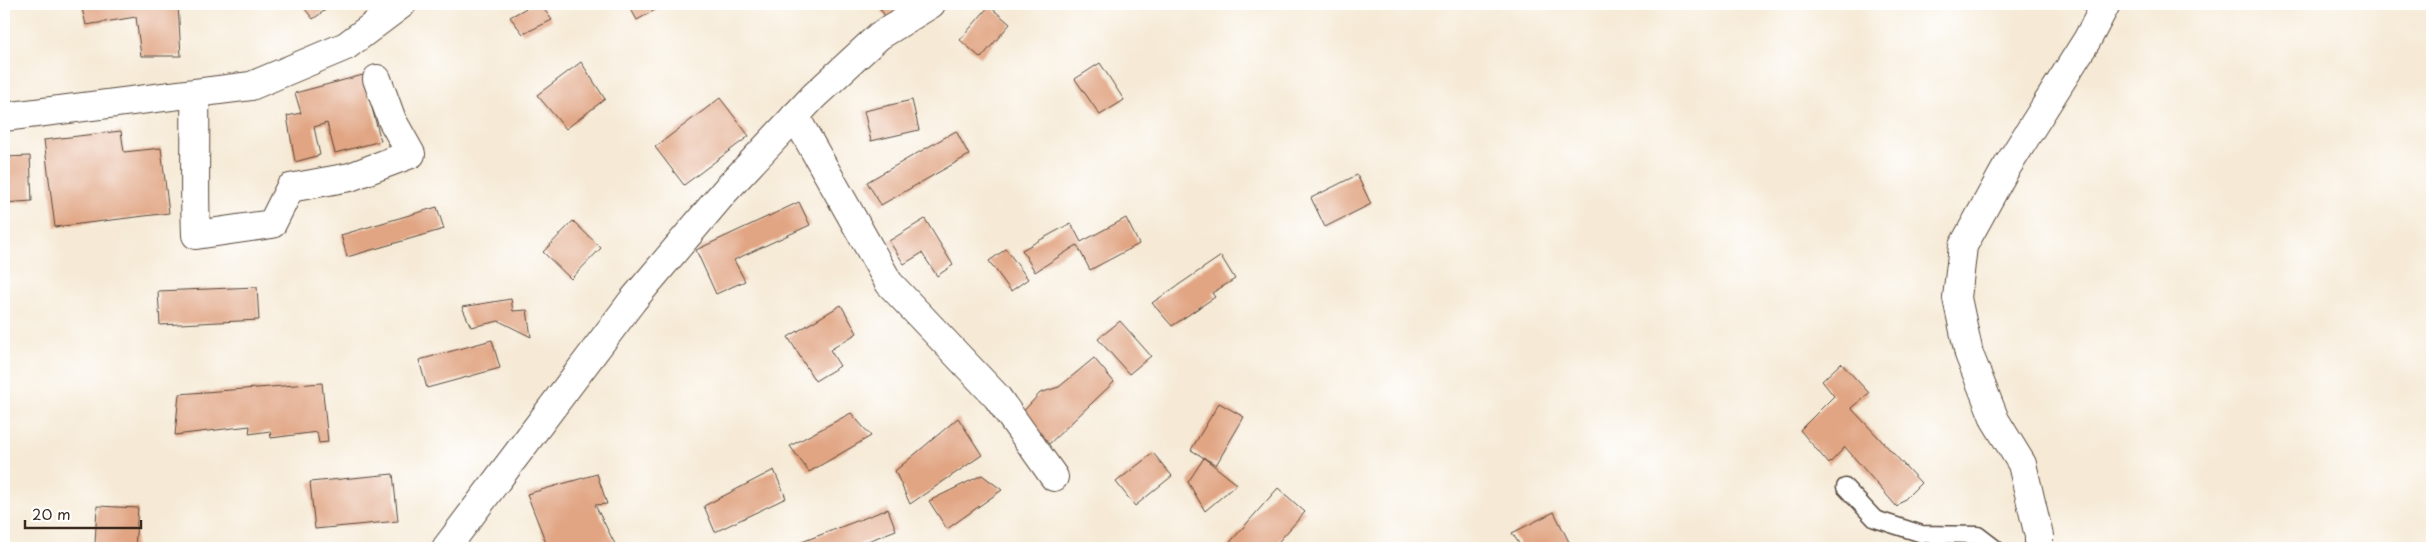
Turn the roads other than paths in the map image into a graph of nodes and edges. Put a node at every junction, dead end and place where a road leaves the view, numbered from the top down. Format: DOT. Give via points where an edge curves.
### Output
graph roads {
  1 [pos="402,4"];
  2 [pos="931,4"];
  3 [pos="2106,4"];
  4 [pos="377,79"];
  5 [pos="195,94"];
  6 [pos="795,116"];
  7 [pos="4,118"];
  8 [pos="1054,477"];
  9 [pos="1845,487"];
  10 [pos="446,548"];
  11 [pos="1995,548"];
  12 [pos="2039,548"];
  1 -- 5 [label="street" via="346,46 251,86"];
  2 -- 6 [label="street" via="879,36"];
  3 -- 12 [label="street" via="2005,170 1963,246 1957,298 1969,354 1996,420 2022,464"];
  4 -- 5 [label="street" via="392,120 411,154 350,177 290,188 272,224 196,234"];
  5 -- 7 [label="street"];
  6 -- 8 [label="street" via="889,283 997,397"];
  6 -- 10 [label="street" via="633,300"];
  9 -- 11 [label="lane" via="1875,519 1922,534 1978,535"];
}
